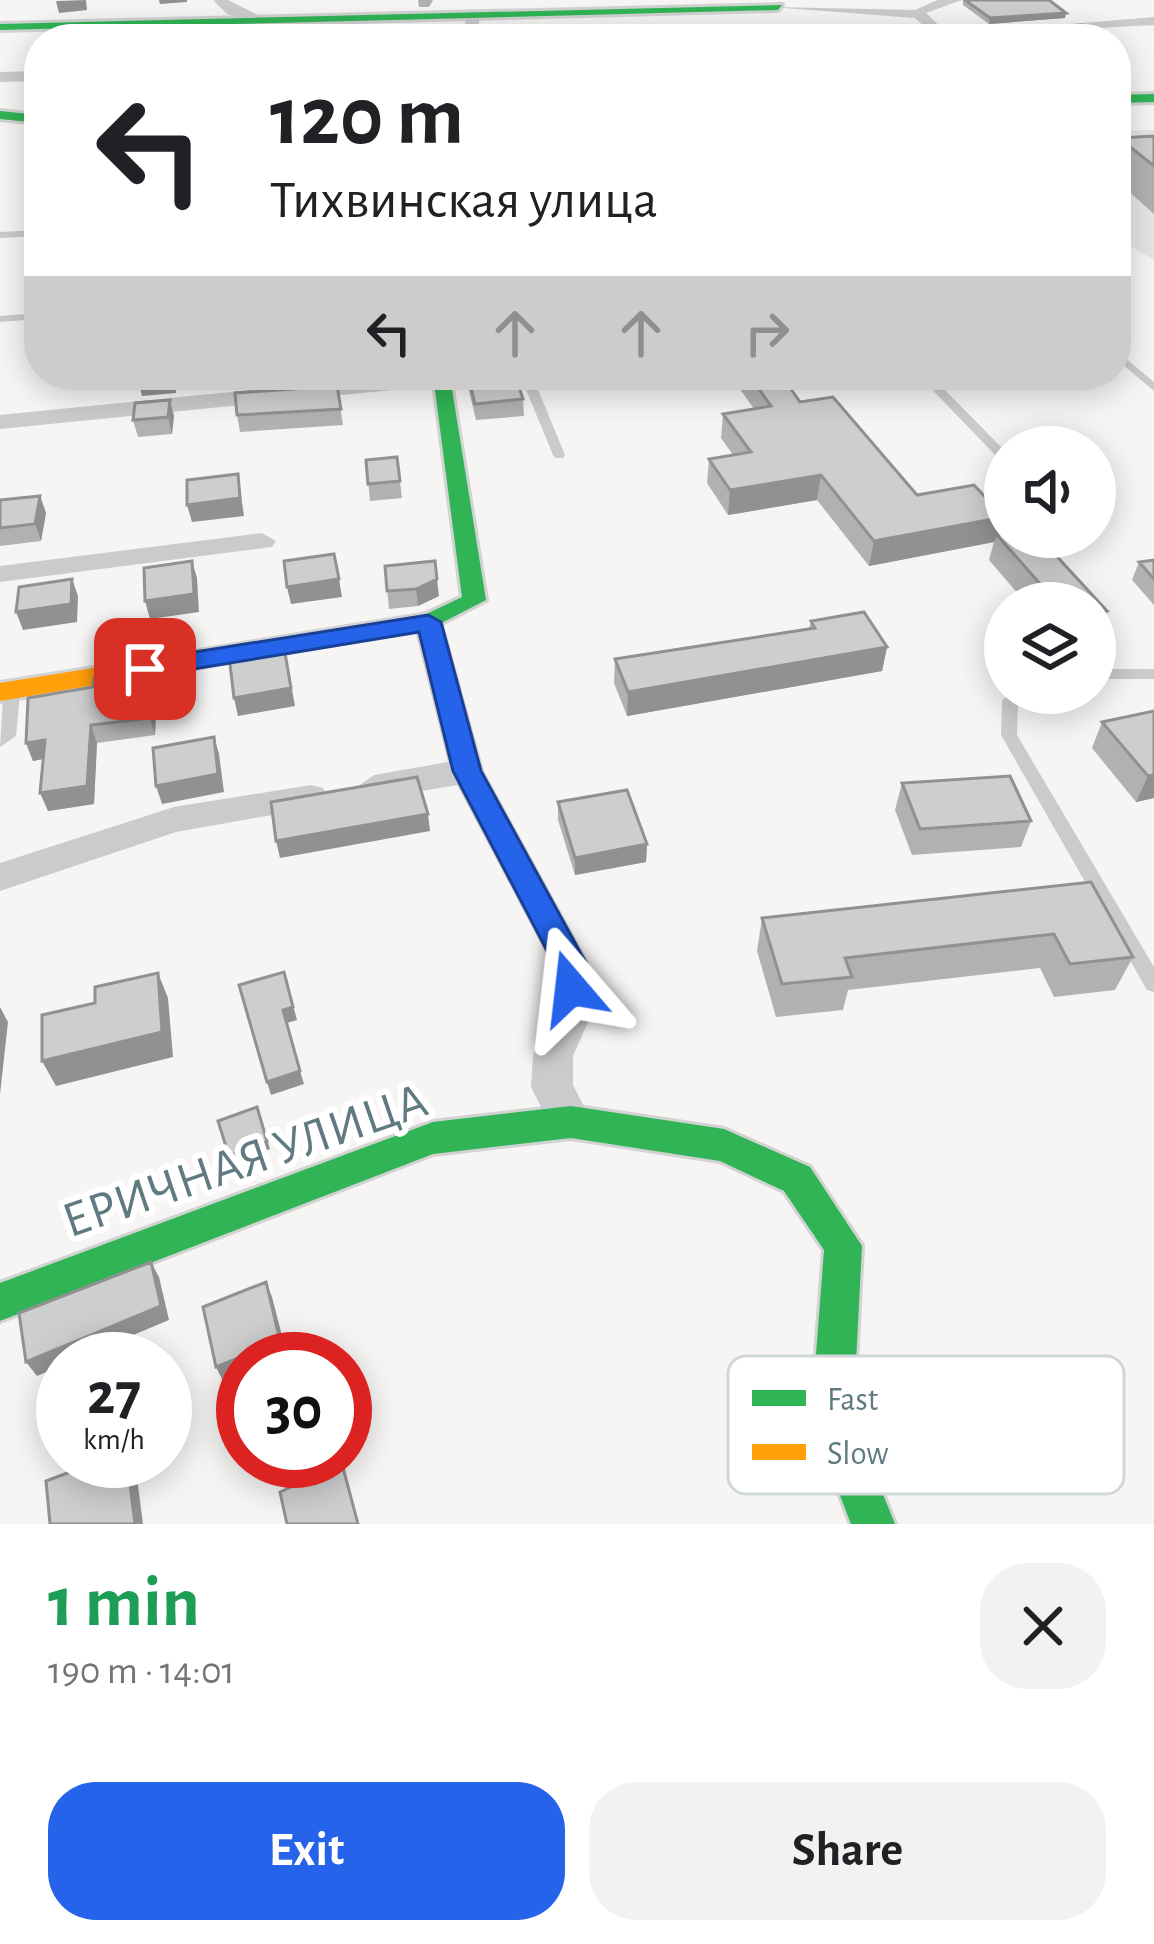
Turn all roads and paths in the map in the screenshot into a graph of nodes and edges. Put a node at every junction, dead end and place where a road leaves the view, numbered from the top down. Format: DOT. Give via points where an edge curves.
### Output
graph roads {
  1 [pos="220,0"];
  2 [pos="955,0"];
  3 [pos="769,3"];
  4 [pos="919,14"];
  5 [pos="257,18"];
  6 [pos="1154,21"];
  7 [pos="86,24"];
  8 [pos="400,24"];
  9 [pos="508,24"];
  10 [pos="930,24"];
  11 [pos="1104,24"];
  12 [pos="1131,367"];
  13 [pos="1154,388"];
  14 [pos="276,390"];
  15 [pos="442,390"];
  16 [pos="532,390"];
  17 [pos="939,390"];
  18 [pos="0,422"];
  19 [pos="984,436"];
  20 [pos="560,455"];
  21 [pos="262,541"];
  22 [pos="0,574"];
  23 [pos="428,622"];
  24 [pos="1116,674"];
  25 [pos="1154,674"];
  26 [pos="2,692"];
  27 [pos="1010,714"];
  28 [pos="0,736"];
  29 [pos="467,771"];
  30 [pos="0,877"];
  31 [pos="1154,984"];
  32 [pos="571,1122"];
  33 [pos="0,1302"];
  34 [pos="836,1356"];
  35 [pos="861,1494"];
  36 [pos="873,1524"];
  1 -- 5 [label="street"];
  2 -- 4 [label="street"];
  3 -- 4 [label="street"];
  3 -- 9 [label="street"];
  4 -- 10 [label="street"];
  5 -- 7 [label="street"];
  5 -- 8 [label="street"];
  6 -- 11 [label="street"];
  12 -- 13 [label="lane"];
  14 -- 18 [label="street"];
  15 -- 23 [label="street" via="474,600"];
  16 -- 20 [label="lane"];
  17 -- 19 [label="lane"];
  21 -- 22 [label="street"];
  23 -- 26 [label="street"];
  23 -- 29 [label="street"];
  24 -- 25 [label="lane"];
  26 -- 28 [label="street"];
  27 -- 31 [label="lane" via="1009,735"];
  29 -- 30 [label="street" via="174,820"];
  29 -- 32 [label="street" via="570,963 572,1013 553,1055 552,1088"];
  32 -- 33 [label="street, ЕРИЧНАЯ УЛИЦА" via="433,1138"];
  32 -- 34 [label="street, ЕРИЧНАЯ УЛИЦА" via="724,1145 797,1179 843,1246"];
  35 -- 36 [label="street, ЕРИЧНАЯ УЛИЦА"];
}
